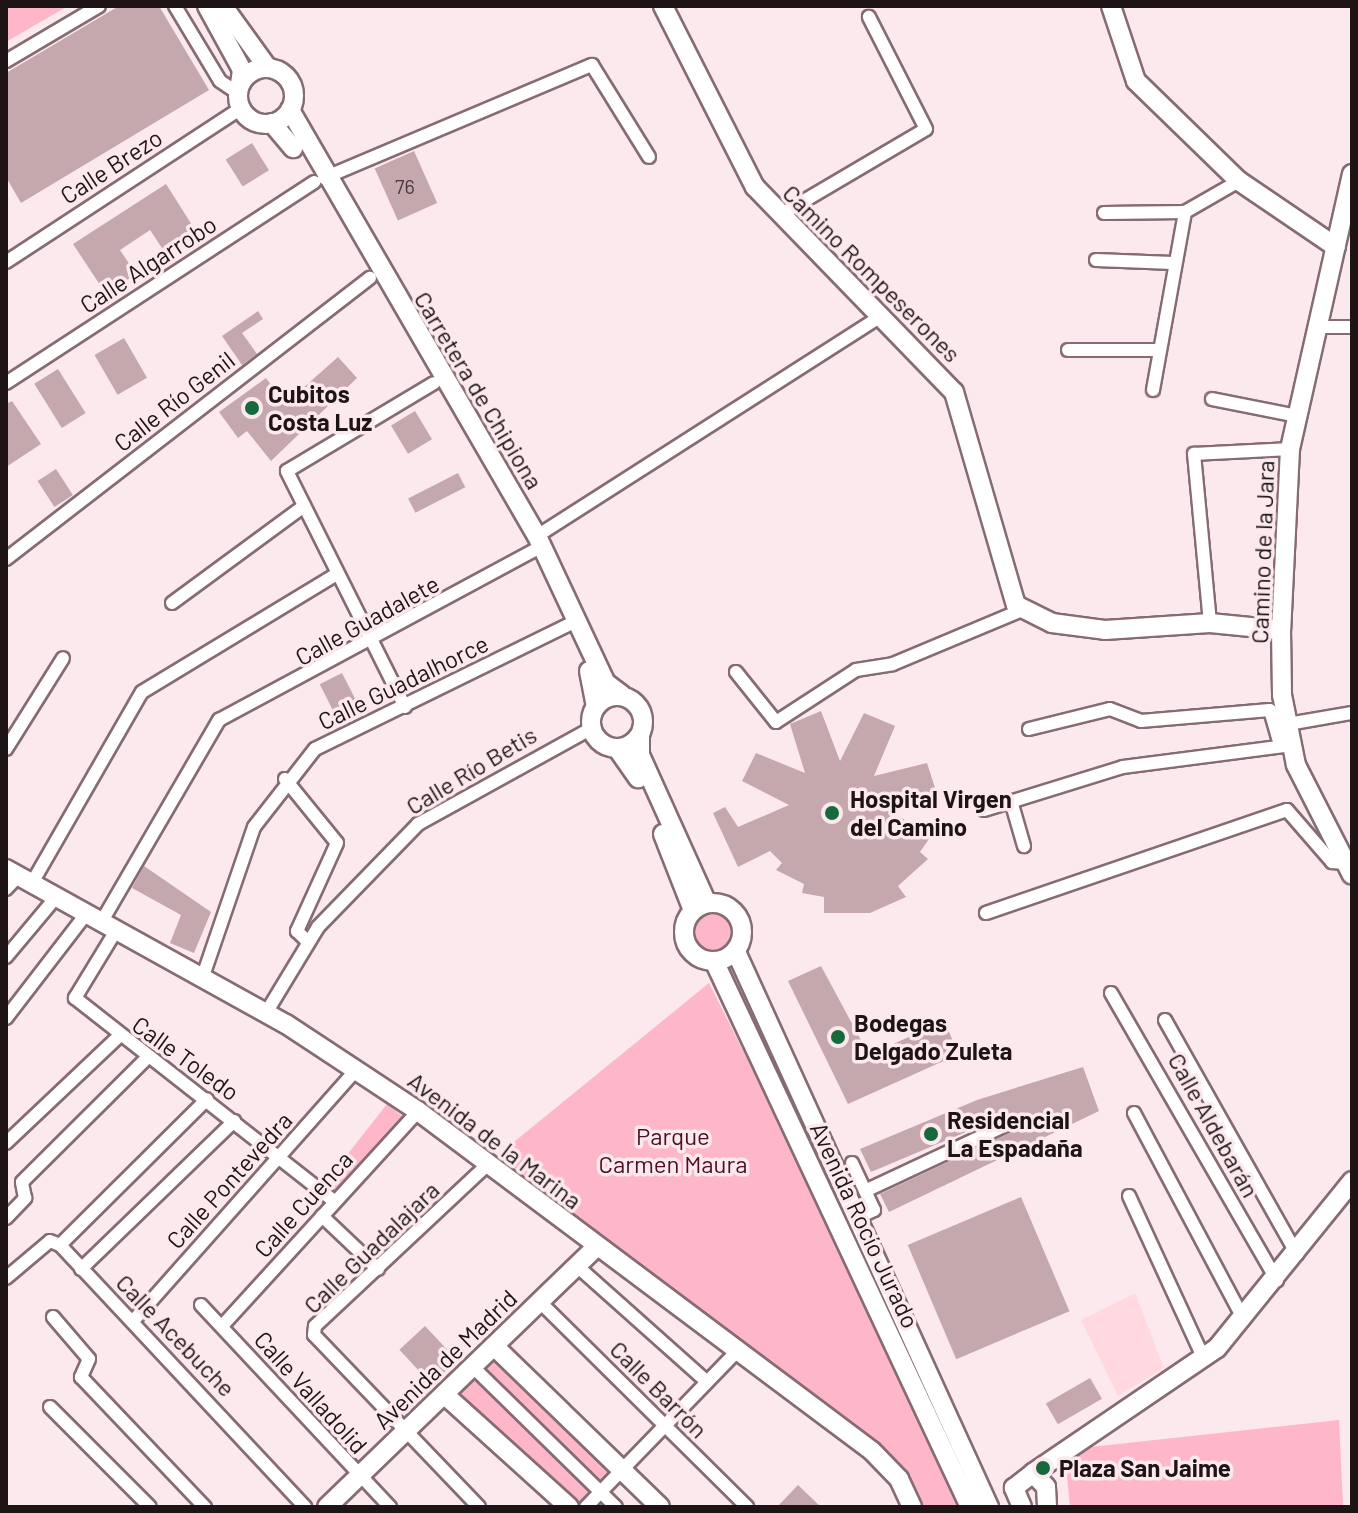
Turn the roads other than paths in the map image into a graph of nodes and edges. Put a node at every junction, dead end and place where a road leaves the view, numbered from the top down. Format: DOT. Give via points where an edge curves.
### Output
graph roads {
  1 [pos="99,6"];
  2 [pos="175,6"];
  3 [pos="207,6"];
  4 [pos="223,6"];
  5 [pos="663,6"];
  6 [pos="1111,6"];
  7 [pos="84,10"];
  8 [pos="869,17"];
  9 [pos="6,61"];
  10 [pos="267,67"];
  11 [pos="240,95"];
  12 [pos="290,110"];
  13 [pos="272,123"];
  14 [pos="649,157"];
  15 [pos="1352,174"];
  16 [pos="319,180"];
  17 [pos="1239,181"];
  18 [pos="1185,212"];
  19 [pos="1104,213"];
  20 [pos="780,215"];
  21 [pos="1336,247"];
  22 [pos="1096,260"];
  23 [pos="6,262"];
  24 [pos="1173,263"];
  25 [pos="370,278"];
  26 [pos="881,316"];
  27 [pos="1317,327"];
  28 [pos="1352,327"];
  29 [pos="1068,350"];
  30 [pos="1159,350"];
  31 [pos="6,383"];
  32 [pos="434,383"];
  33 [pos="1153,390"];
  34 [pos="1212,399"];
  35 [pos="1297,416"];
  36 [pos="1290,449"];
  37 [pos="304,506"];
  38 [pos="535,543"];
  39 [pos="6,559"];
  40 [pos="337,574"];
  41 [pos="172,603"];
  42 [pos="1022,610"];
  43 [pos="1210,623"];
  44 [pos="568,625"];
  45 [pos="1281,630"];
  46 [pos="373,643"];
  47 [pos="63,658"];
  48 [pos="736,672"];
  49 [pos="622,695"];
  50 [pos="596,706"];
  51 [pos="405,707"];
  52 [pos="1352,713"];
  53 [pos="1288,724"];
  54 [pos="592,728"];
  55 [pos="1029,729"];
  56 [pos="640,735"];
  57 [pos="1286,746"];
  58 [pos="617,748"];
  59 [pos="6,749"];
  60 [pos="285,779"];
  61 [pos="1011,801"];
  62 [pos="984,810"];
  63 [pos="1024,846"];
  64 [pos="1349,869"];
  65 [pos="16,879"];
  66 [pos="57,896"];
  67 [pos="698,904"];
  68 [pos="986,913"];
  69 [pos="102,921"];
  70 [pos="308,942"];
  71 [pos="737,954"];
  72 [pos="6,957"];
  73 [pos="716,965"];
  74 [pos="203,976"];
  75 [pos="1111,993"];
  76 [pos="266,1013"];
  77 [pos="6,1018"];
  78 [pos="1165,1020"];
  79 [pos="119,1036"];
  80 [pos="147,1058"];
  81 [pos="357,1069"];
  82 [pos="207,1099"];
  83 [pos="418,1111"];
  84 [pos="1134,1113"];
  85 [pos="234,1121"];
  86 [pos="1008,1124"];
  87 [pos="6,1143"];
  88 [pos="281,1156"];
  89 [pos="852,1163"];
  90 [pos="486,1166"];
  91 [pos="865,1191"];
  92 [pos="1349,1193"];
  93 [pos="1129,1196"];
  94 [pos="335,1202"];
  95 [pos="322,1216"];
  96 [pos="6,1218"];
  97 [pos="855,1219"];
  98 [pos="60,1245"];
  99 [pos="597,1246"];
  100 [pos="1297,1254"];
  101 [pos="577,1266"];
  102 [pos="81,1269"];
  103 [pos="378,1269"];
  104 [pos="6,1278"];
  105 [pos="1277,1281"];
  106 [pos="539,1301"];
  107 [pos="201,1305"];
  108 [pos="53,1317"];
  109 [pos="134,1320"];
  110 [pos="1244,1320"];
  111 [pos="222,1326"];
  112 [pos="494,1346"];
  113 [pos="738,1350"];
  114 [pos="1204,1359"];
  115 [pos="473,1367"];
  116 [pos="707,1382"];
  117 [pos="445,1395"];
  118 [pos="50,1407"];
  119 [pos="665,1425"];
  120 [pos="403,1434"];
  121 [pos="621,1470"];
  122 [pos="1033,1473"];
  123 [pos="358,1476"];
  124 [pos="600,1492"];
  125 [pos="150,1507"];
  126 [pos="205,1507"];
  127 [pos="305,1507"];
  128 [pos="327,1507"];
  129 [pos="390,1507"];
  130 [pos="479,1507"];
  131 [pos="569,1507"];
  132 [pos="586,1507"];
  133 [pos="616,1507"];
  134 [pos="660,1507"];
  135 [pos="747,1507"];
  136 [pos="912,1507"];
  137 [pos="970,1507"];
  138 [pos="989,1507"];
  139 [pos="1022,1507"];
  140 [pos="1047,1507"];
  1 -- 7 [label="street"];
  2 -- 11 [label="street" via="220,81"];
  3 -- 11 [label="street" via="242,70"];
  4 -- 10 [label="street"];
  5 -- 20 [label="street, Camino Rompeserones" via="755,187"];
  6 -- 17 [label="street" via="1136,81"];
  7 -- 9 [label="street"];
  8 -- 20 [label="street" via="926,129"];
  10 -- 11 [label="street"];
  10 -- 12 [label="street" via="290,80"];
  11 -- 13 [label="street" via="254,121"];
  11 -- 23 [label="street, Calle Brezo"];
  12 -- 13 [label="street"];
  12 -- 16 [label="street, Carretera de Chipiona"];
  13 -- 16 [label="street, Carretera de Chipiona"];
  14 -- 16 [label="street, Calle Algarrobo" via="592,65"];
  15 -- 21 [label="street, Camino de la Jara"];
  16 -- 25 [label="street, Carretera de Chipiona"];
  16 -- 31 [label="street, Calle Algarrobo"];
  16 -- 38 [label="street, Carretera de Chipiona"];
  17 -- 18 [label="street"];
  17 -- 21 [label="street"];
  18 -- 19 [label="street"];
  18 -- 24 [label="street"];
  20 -- 26 [label="street, Camino Rompeserones"];
  21 -- 27 [label="street, Camino de la Jara"];
  22 -- 24 [label="street"];
  24 -- 30 [label="street"];
  25 -- 32 [label="street, Carretera de Chipiona"];
  25 -- 39 [label="street, Calle Río Genil"];
  26 -- 38 [label="street, Calle Guadalete"];
  26 -- 42 [label="street, Camino Rompeserones" via="954,392"];
  27 -- 28 [label="street"];
  27 -- 35 [label="street, Camino de la Jara"];
  29 -- 30 [label="street"];
  30 -- 33 [label="street"];
  32 -- 37 [label="street" via="287,471"];
  32 -- 38 [label="street, Carretera de Chipiona"];
  34 -- 35 [label="street"];
  35 -- 36 [label="street, Camino de la Jara"];
  36 -- 43 [label="street" via="1194,454"];
  36 -- 45 [label="street, Camino de la Jara"];
  37 -- 40 [label="street"];
  37 -- 41 [label="street"];
  38 -- 44 [label="street, Carretera de Chipiona"];
  38 -- 46 [label="street, Calle Guadalete"];
  38 -- 49 [label="street, Carretera de Chipiona" via="606,683"];
  40 -- 46 [label="street"];
  40 -- 65 [label="street" via="142,692"];
  42 -- 43 [label="street" via="1052,623 1105,630"];
  42 -- 48 [label="street" via="893,664 856,670 776,722"];
  43 -- 45 [label="street"];
  44 -- 50 [label="street, Carretera de Chipiona" via="597,689"];
  44 -- 51 [label="street, Calle Guadalhorce"];
  45 -- 53 [label="street, Camino de la Jara"];
  46 -- 51 [label="street"];
  46 -- 69 [label="street, Calle Guadalete" via="219,720"];
  47 -- 59 [label="street"];
  49 -- 50 [label="street"];
  49 -- 56 [label="street" via="642,710"];
  50 -- 54 [label="street"];
  51 -- 60 [label="street, Calle Guadalhorce" via="315,749"];
  52 -- 53 [label="street"];
  53 -- 57 [label="street, Camino de la Jara"];
  54 -- 58 [label="street"];
  54 -- 70 [label="street, Calle Río Betis" via="418,824 361,875"];
  55 -- 57 [label="street" via="1110,709 1141,721 1270,710"];
  56 -- 58 [label="street"];
  56 -- 67 [label="street" via="640,755"];
  57 -- 61 [label="street" via="1123,767"];
  57 -- 64 [label="street, Camino de la Jara" via="1315,813"];
  58 -- 67 [label="street" via="630,761"];
  60 -- 70 [label="street" via="337,843 297,931"];
  60 -- 74 [label="street, Calle Guadalhorce" via="239,860"];
  61 -- 62 [label="street"];
  61 -- 63 [label="street"];
  64 -- 68 [label="street" via="1332,862 1287,810"];
  65 -- 66 [label="street, Avenida de la Marina"];
  66 -- 69 [label="street, Avenida de la Marina"];
  66 -- 72 [label="street"];
  67 -- 71 [label="street" via="729,911 739,934"];
  67 -- 73 [label="street" via="686,932"];
  69 -- 74 [label="street, Avenida de la Marina"];
  69 -- 77 [label="street"];
  69 -- 79 [label="street, Calle Toledo" via="75,998"];
  70 -- 76 [label="street, Calle Río Betis"];
  71 -- 73 [label="street"];
  71 -- 97 [label="street, Avenida Rocío Jurado"];
  73 -- 137 [label="street, Avenida Rocío Jurado"];
  74 -- 76 [label="street, Avenida de la Marina"];
  75 -- 105 [label="street, Calle Aldebarán"];
  76 -- 81 [label="street, Avenida de la Marina"];
  78 -- 100 [label="street"];
  79 -- 80 [label="street, Calle Toledo"];
  79 -- 87 [label="street"];
  80 -- 82 [label="street, Calle Toledo"];
  80 -- 96 [label="street" via="22,1182 25,1198"];
  81 -- 83 [label="street, Avenida de la Marina"];
  81 -- 88 [label="street, Calle Pontevedra"];
  82 -- 85 [label="street, Calle Toledo"];
  82 -- 98 [label="street"];
  83 -- 90 [label="street, Avenida de la Marina"];
  83 -- 94 [label="street, Calle Cuenca"];
  84 -- 110 [label="street"];
  85 -- 88 [label="street, Calle Toledo"];
  85 -- 102 [label="street"];
  86 -- 91 [label="street"];
  88 -- 94 [label="street, Calle Toledo"];
  88 -- 109 [label="street, Calle Pontevedra"];
  89 -- 91 [label="street, Avenida Rocío Jurado"];
  90 -- 99 [label="street, Avenida de la Marina"];
  90 -- 103 [label="street, Calle Guadalajara"];
  91 -- 97 [label="street, Avenida Rocío Jurado" via="874,1210"];
  92 -- 100 [label="street"];
  93 -- 114 [label="street"];
  94 -- 95 [label="street, Calle Cuenca"];
  95 -- 103 [label="street"];
  95 -- 111 [label="street, Calle Cuenca"];
  97 -- 138 [label="street, Avenida Rocío Jurado"];
  98 -- 102 [label="street, Calle Acebuche"];
  98 -- 104 [label="street" via="50,1241"];
  99 -- 101 [label="street, Avenida de Madrid"];
  99 -- 113 [label="street, Avenida de la Marina"];
  100 -- 105 [label="street"];
  101 -- 106 [label="street, Avenida de Madrid"];
  101 -- 116 [label="street"];
  102 -- 109 [label="street, Calle Acebuche"];
  103 -- 120 [label="street, Calle Guadalajara" via="314,1335"];
  105 -- 110 [label="street"];
  106 -- 112 [label="street, Avenida de Madrid"];
  106 -- 119 [label="street, Calle Barrón"];
  107 -- 111 [label="street, Calle Valladolid"];
  108 -- 126 [label="street" via="89,1359 81,1377"];
  109 -- 127 [label="street, Calle Acebuche"];
  110 -- 114 [label="street"];
  111 -- 123 [label="street, Calle Valladolid"];
  112 -- 115 [label="street, Avenida de Madrid"];
  112 -- 121 [label="street"];
  113 -- 116 [label="street"];
  113 -- 136 [label="street, Avenida de la Marina" via="872,1451 899,1479"];
  114 -- 122 [label="street"];
  115 -- 117 [label="street, Avenida de Madrid"];
  115 -- 124 [label="street"];
  116 -- 119 [label="street"];
  117 -- 120 [label="street, Avenida de Madrid"];
  117 -- 131 [label="street"];
  118 -- 125 [label="street"];
  119 -- 121 [label="street"];
  119 -- 135 [label="street, Calle Barrón"];
  120 -- 123 [label="street, Avenida de Madrid"];
  120 -- 130 [label="street"];
  121 -- 124 [label="street"];
  121 -- 134 [label="street"];
  122 -- 139 [label="street" via="1014,1488"];
  122 -- 140 [label="street" via="1046,1487"];
  123 -- 128 [label="street, Avenida de Madrid"];
  123 -- 129 [label="street, Calle Valladolid"];
  124 -- 132 [label="street"];
  124 -- 133 [label="street"];
}
